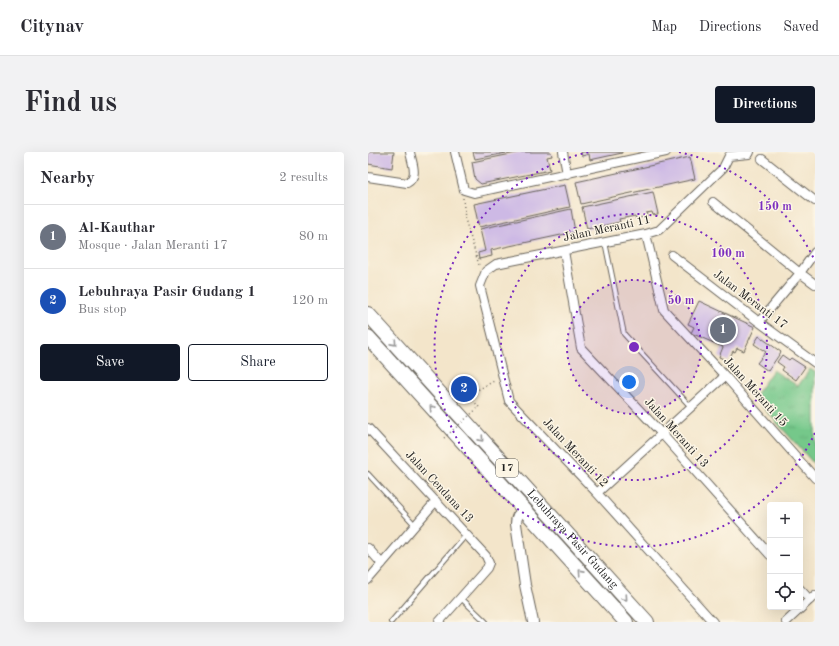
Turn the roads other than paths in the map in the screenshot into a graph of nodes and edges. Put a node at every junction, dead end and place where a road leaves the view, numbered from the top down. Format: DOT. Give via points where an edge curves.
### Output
graph roads {
  1 [pos="410,152"];
  2 [pos="454,152"];
  3 [pos="563,152"];
  4 [pos="666,152"];
  5 [pos="750,152"];
  6 [pos="728,154"];
  7 [pos="762,159"];
  8 [pos="567,174"];
  9 [pos="368,177"];
  10 [pos="815,201"];
  11 [pos="713,202"];
  12 [pos="646,234"];
  13 [pos="605,242"];
  14 [pos="564,251"];
  15 [pos="815,252"];
  16 [pos="672,255"];
  17 [pos="485,273"];
  18 [pos="800,274"];
  19 [pos="815,284"];
  20 [pos="368,314"];
  21 [pos="759,322"];
  22 [pos="368,338"];
  23 [pos="815,363"];
  24 [pos="725,376"];
  25 [pos="691,407"];
  26 [pos="368,428"];
  27 [pos="662,434"];
  28 [pos="368,474"];
  29 [pos="815,478"];
  30 [pos="596,493"];
  31 [pos="436,501"];
  32 [pos="524,510"];
  33 [pos="415,525"];
  34 [pos="466,535"];
  35 [pos="368,548"];
  36 [pos="767,552"];
  37 [pos="382,564"];
  38 [pos="368,580"];
  39 [pos="803,591"];
  40 [pos="812,597"];
  41 [pos="461,598"];
  42 [pos="391,622"];
  43 [pos="439,622"];
  44 [pos="486,622"];
  45 [pos="533,622"];
  46 [pos="626,622"];
  47 [pos="647,622"];
  48 [pos="713,622"];
  49 [pos="786,622"];
  1 -- 9 [label="street" via="414,174 412,180 407,183"];
  2 -- 8 [label="street" via="466,191 474,193"];
  3 -- 8 [label="street"];
  4 -- 8 [label="street"];
  5 -- 6 [label="street"];
  6 -- 12 [label="street, Jalan Meranti 11" via="723,168 666,224 659,230"];
  7 -- 10 [label="street"];
  11 -- 18 [label="street"];
  12 -- 13 [label="street, Jalan Meranti 11"];
  12 -- 24 [label="street, Jalan Meranti 15" via="664,310"];
  13 -- 14 [label="street, Jalan Meranti 11"];
  13 -- 25 [label="lane" via="624,334"];
  14 -- 17 [label="street, Jalan Meranti 11" via="496,264"];
  14 -- 27 [label="street, Jalan Meranti 13" via="581,348"];
  15 -- 18 [label="street"];
  16 -- 21 [label="street, Jalan Meranti 17"];
  17 -- 30 [label="street, Jalan Meranti 12" via="480,286 509,401"];
  18 -- 19 [label="street"];
  18 -- 21 [label="street"];
  20 -- 47 [label="highway, Lebuhraya Pasir Gudang / 17, one-way"];
  21 -- 23 [label="street, Jalan Meranti 17"];
  32 -- 22 [label="highway, Lebuhraya Pasir Gudang / 17, one-way"];
  24 -- 25 [label="street"];
  24 -- 29 [label="street, Jalan Meranti 15"];
  25 -- 27 [label="street"];
  26 -- 31 [label="street, Jalan Cendana 13"];
  27 -- 30 [label="street"];
  27 -- 36 [label="street, Jalan Meranti 13"];
  28 -- 33 [label="lane"];
  30 -- 48 [label="street, Jalan Meranti 12"];
  31 -- 33 [label="street"];
  31 -- 34 [label="street, Jalan Cendana 13"];
  32 -- 45 [label="street" via="518,515 516,524"];
  46 -- 32 [label="highway, Lebuhraya Pasir Gudang / 17, one-way"];
  33 -- 37 [label="street"];
  34 -- 41 [label="street, Jalan Cendana 13" via="486,556 489,563"];
  34 -- 42 [label="lane"];
  35 -- 37 [label="street"];
  37 -- 38 [label="street"];
  39 -- 40 [label="street"];
  40 -- 49 [label="street"];
  41 -- 43 [label="street"];
  41 -- 44 [label="lane"];
}
